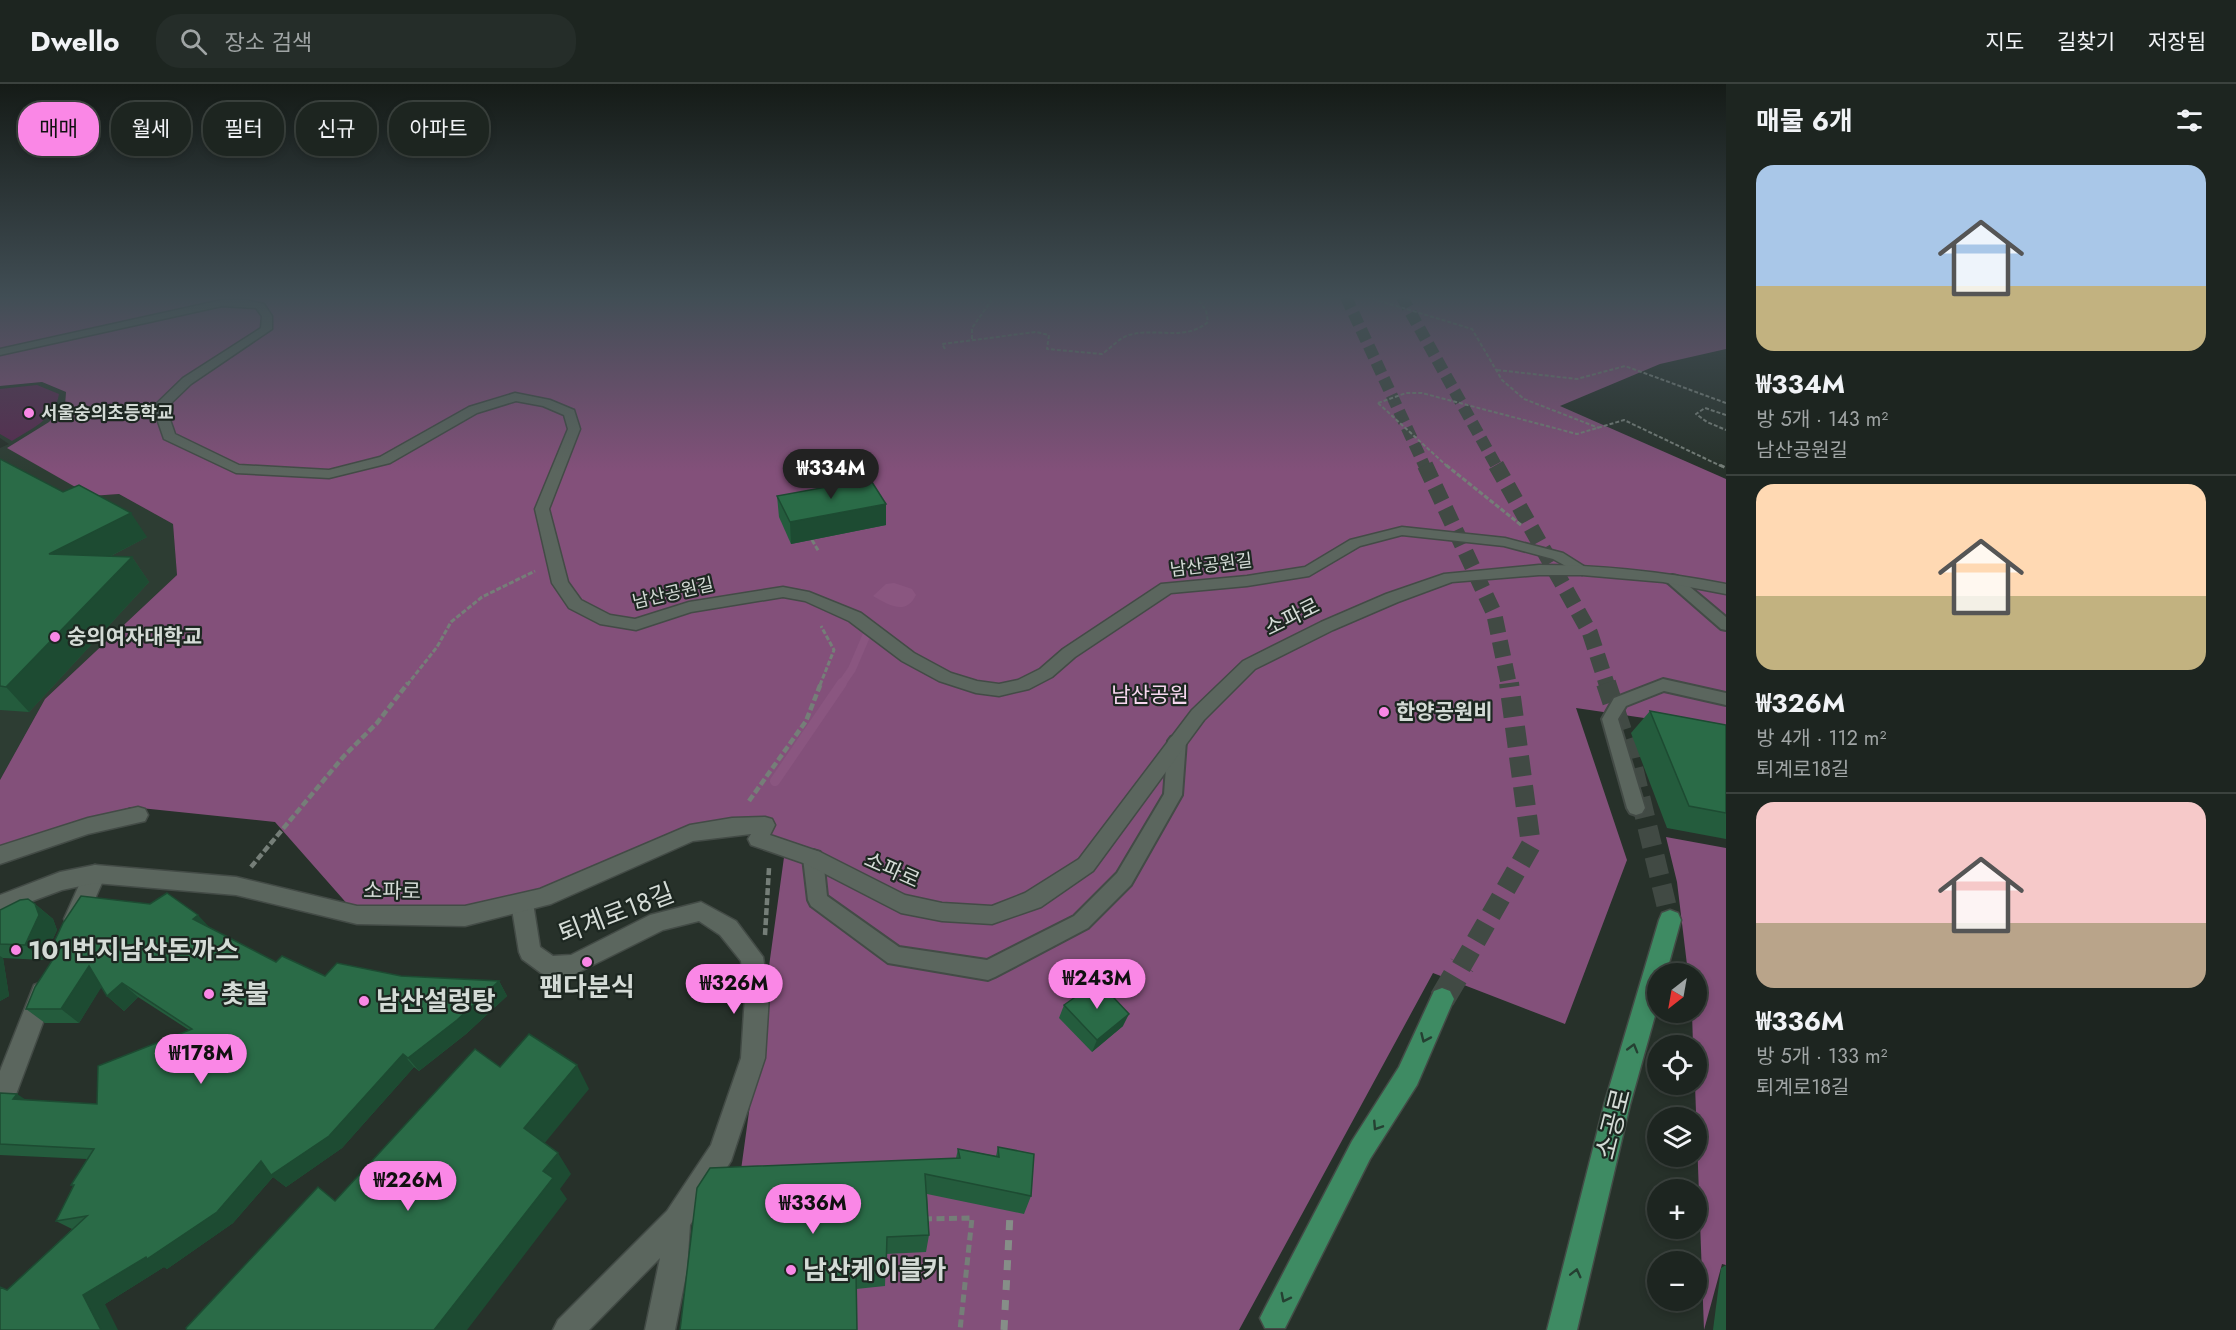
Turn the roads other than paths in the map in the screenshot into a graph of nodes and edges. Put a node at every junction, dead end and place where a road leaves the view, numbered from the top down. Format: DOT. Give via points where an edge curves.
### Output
graph roads {
  1 [pos="226,355"];
  2 [pos="1582,570"];
  3 [pos="1672,579"];
  4 [pos="1726,589"];
  5 [pos="1726,625"];
  6 [pos="1726,699"];
  7 [pos="1177,741"];
  8 [pos="1636,808"];
  9 [pos="138,815"];
  10 [pos="0,855"];
  11 [pos="813,858"];
  12 [pos="95,874"];
  13 [pos="522,903"];
  14 [pos="0,904"];
  15 [pos="1670,920"];
  16 [pos="67,936"];
  17 [pos="53,968"];
  18 [pos="1442,999"];
  19 [pos="0,1104"];
  20 [pos="677,1221"];
  21 [pos="1275,1318"];
  22 [pos="568,1330"];
  23 [pos="660,1330"];
  24 [pos="1562,1330"];
  1 -- 2 [label="street, 남산공원길" via="187,381 159,407 169,436 236,469 329,474 385,460 473,410 516,397 546,403 570,413 574,429 542,509 560,583 575,604 606,620 636,625 689,607 783,592 809,597 855,617 908,657 945,677 975,687 999,690 1023,685 1167,588 1308,571 1355,543 1402,531 1505,542 1558,556"];
  2 -- 3 [label="street, 소파로"];
  2 -- 7 [label="street, 소파로" via="1450,577 1392,598 1249,665"];
  3 -- 4 [label="street, 소파로"];
  3 -- 5 [label="lane"];
  6 -- 8 [label="lane" via="1663,685 1620,702 1610,719"];
  7 -- 11 [label="street, 소파로" via="1086,865 1033,900 992,915 942,912 901,904"];
  7 -- 11 [label="lane" via="1173,795 1124,879 1081,922 988,969 896,956 818,900"];
  9 -- 10 [label="street" via="88,826"];
  11 -- 13 [label="street, 소파로" via="758,839 765,825 732,826 690,833"];
  12 -- 13 [label="street, 소파로" via="236,886 357,915 465,916"];
  12 -- 14 [label="street, 소파로" via="60,881"];
  12 -- 16 [label="street"];
  13 -- 20 [label="street, 퇴계로18길" via="530,952 549,966 573,965 658,922 701,911 728,928 752,957 757,996 753,1058 722,1152"];
  24 -- 15 [label="main road, 소공로, one-way" via="1617,1105"];
  17 -- 19 [label="street"];
  18 -- 21 [label="main road, one-way" via="1408,1077 1361,1150"];
  20 -- 22 [label="street"];
  20 -- 23 [label="street" via="673,1270"];
}
